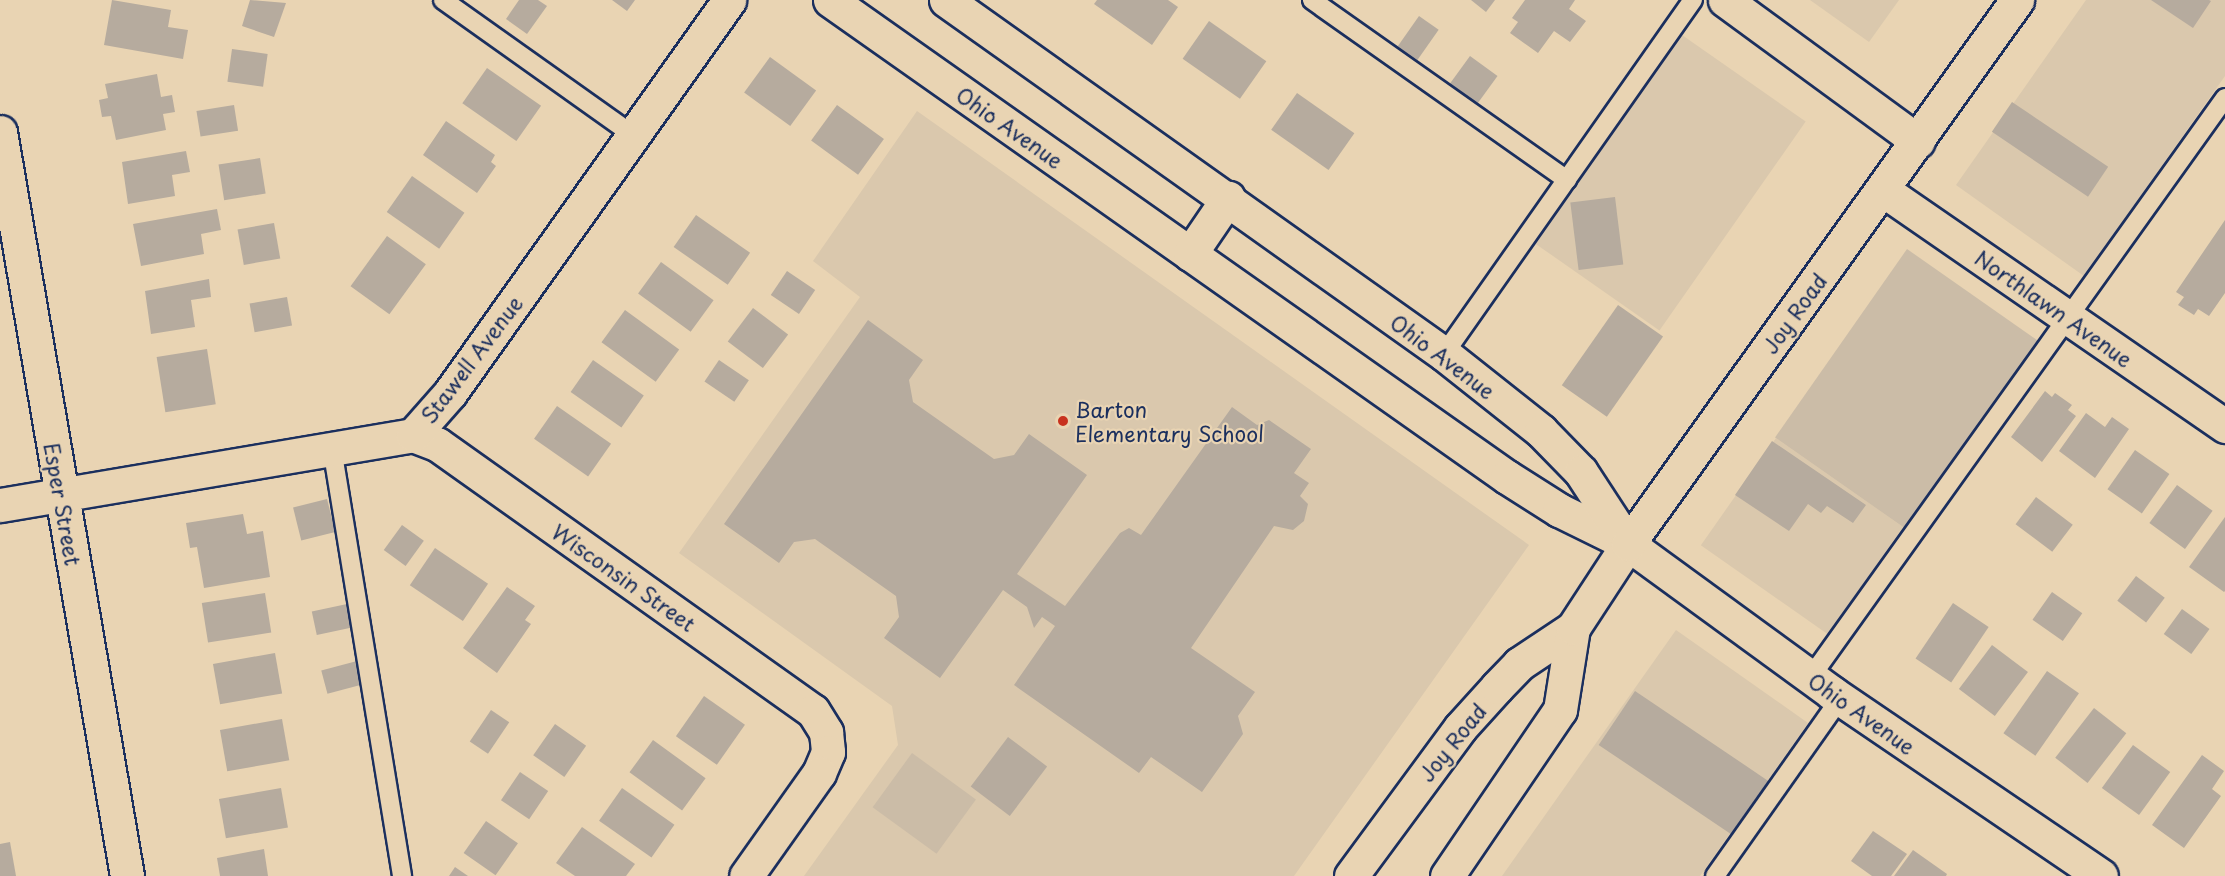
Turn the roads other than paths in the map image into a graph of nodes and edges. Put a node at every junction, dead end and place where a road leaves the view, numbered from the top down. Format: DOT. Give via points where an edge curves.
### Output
graph roads {
  1 [pos="443,0"];
  2 [pos="729,0"];
  3 [pos="830,0"];
  4 [pos="946,0"];
  5 [pos="1312,0"];
  6 [pos="1693,0"];
  7 [pos="1725,0"];
  8 [pos="2018,0"];
  9 [pos="2225,98"];
  10 [pos="0,132"];
  11 [pos="633,135"];
  12 [pos="1918,141"];
  13 [pos="1567,180"];
  14 [pos="1883,190"];
  15 [pos="1228,198"];
  16 [pos="1190,254"];
  17 [pos="2067,317"];
  18 [pos="1444,354"];
  19 [pos="2225,426"];
  20 [pos="413,435"];
  21 [pos="332,448"];
  22 [pos="62,494"];
  23 [pos="0,505"];
  24 [pos="1628,544"];
  25 [pos="1573,628"];
  26 [pos="1810,678"];
  27 [pos="1840,699"];
  28 [pos="127,876"];
  29 [pos="402,876"];
  30 [pos="746,876"];
  31 [pos="1351,876"];
  32 [pos="1447,876"];
  33 [pos="1714,876"];
  34 [pos="2101,876"];
  1 -- 11 [label="lane"];
  2 -- 11 [label="street, Stawell Avenue"];
  3 -- 16 [label="street, Ohio Avenue"];
  4 -- 15 [label="street, Ohio Avenue"];
  5 -- 13 [label="lane"];
  6 -- 13 [label="lane"];
  7 -- 12 [label="street"];
  8 -- 12 [label="street, Joy Road"];
  9 -- 17 [label="lane"];
  10 -- 22 [label="street, Esper Street"];
  11 -- 20 [label="street, Stawell Avenue" via="450,393"];
  12 -- 14 [label="street, Joy Road"];
  13 -- 18 [label="lane"];
  14 -- 17 [label="street, Northlawn Avenue"];
  14 -- 24 [label="street, Joy Road"];
  15 -- 16 [label="street"];
  15 -- 18 [label="street, Ohio Avenue"];
  16 -- 24 [label="street, Ohio Avenue" via="1507,477 1559,510"];
  17 -- 19 [label="street, Northlawn Avenue"];
  17 -- 26 [label="lane"];
  18 -- 24 [label="street, Ohio Avenue" via="1541,431 1581,472"];
  20 -- 21 [label="street, Stawell Avenue"];
  20 -- 30 [label="street, Wisconsin Street" via="437,444 813,711 826,732 828,752 819,773"];
  21 -- 22 [label="street, Stawell Avenue"];
  21 -- 29 [label="lane"];
  22 -- 23 [label="street, Stawell Avenue"];
  22 -- 28 [label="street, Esper Street"];
  24 -- 25 [label="street, Joy Road"];
  24 -- 26 [label="street, Ohio Avenue"];
  25 -- 31 [label="street, Joy Road" via="1519,664 1460,728"];
  25 -- 32 [label="street, Joy Road" via="1560,710"];
  26 -- 27 [label="street, Ohio Avenue"];
  27 -- 33 [label="lane"];
  27 -- 34 [label="street, Ohio Avenue"];
}
